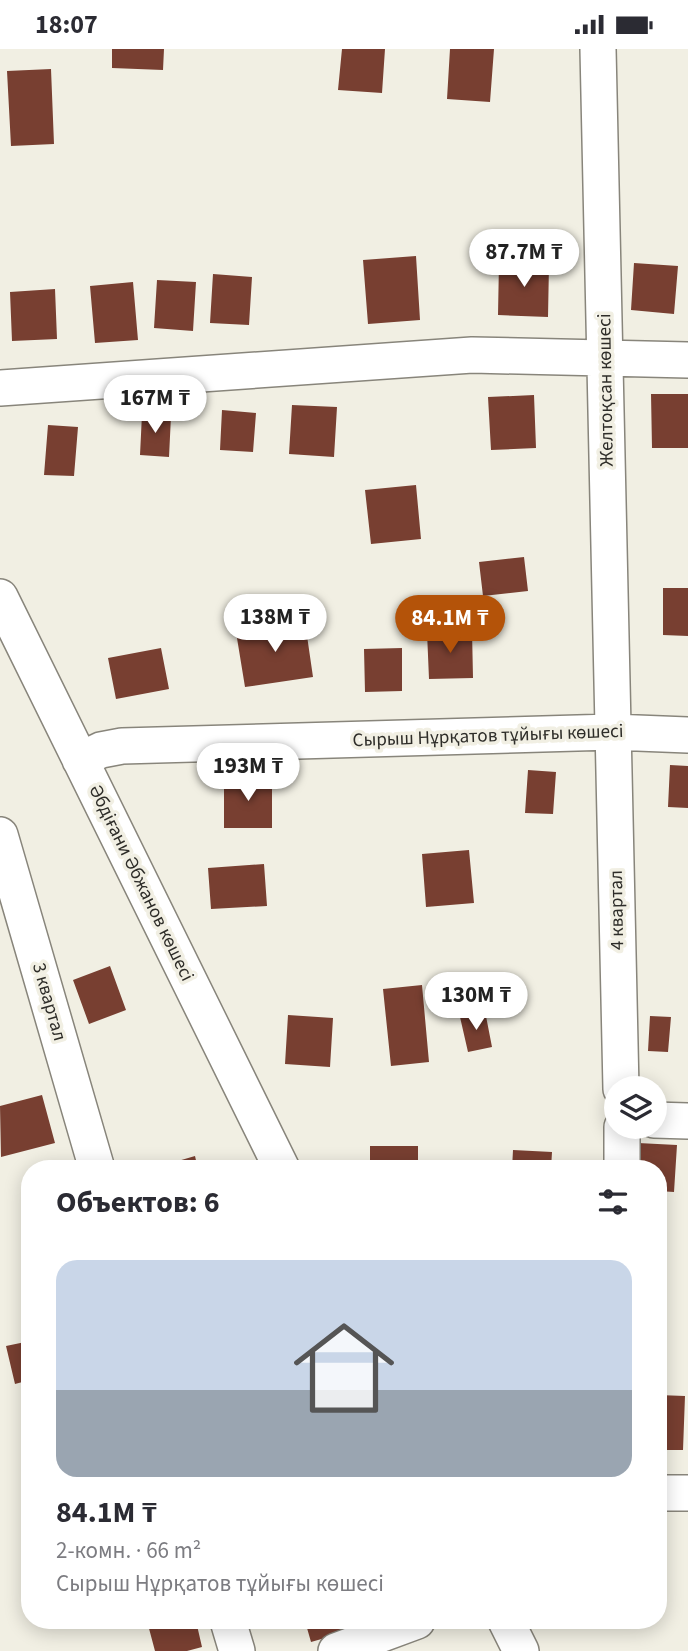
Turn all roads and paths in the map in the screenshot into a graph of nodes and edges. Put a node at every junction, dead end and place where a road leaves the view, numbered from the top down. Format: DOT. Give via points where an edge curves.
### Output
graph roads {
  1 [pos="598,49"];
  2 [pos="606,358"];
  3 [pos="688,360"];
  4 [pos="0,388"];
  5 [pos="0,597"];
  6 [pos="7,630"];
  7 [pos="612,732"];
  8 [pos="688,734"];
  9 [pos="80,760"];
  10 [pos="0,835"];
  11 [pos="621,1076"];
  12 [pos="667,1120"];
  13 [pos="688,1121"];
  14 [pos="622,1139"];
  15 [pos="94,1160"];
  16 [pos="278,1160"];
  17 [pos="622,1160"];
  18 [pos="667,1493"];
  19 [pos="688,1493"];
  20 [pos="231,1629"];
  21 [pos="395,1629"];
  22 [pos="510,1629"];
  23 [pos="237,1651"];
  24 [pos="336,1651"];
  25 [pos="521,1651"];
  1 -- 2 [label="street, Желтоқсан көшесі"];
  2 -- 3 [label="street"];
  2 -- 4 [label="street" via="472,355"];
  2 -- 7 [label="street, Желтоқсан көшесі"];
  5 -- 6 [label="street, Әбдіғани Әбжанов көшесі"];
  6 -- 9 [label="street, Әбдіғани Әбжанов көшесі"];
  7 -- 8 [label="street, Сырыш Нұрқатов тұйығы көшесі"];
  7 -- 9 [label="street, Сырыш Нұрқатов тұйығы көшесі" via="122,746"];
  7 -- 11 [label="street, 4 квартал"];
  9 -- 16 [label="street, Әбдіғани Әбжанов көшесі"];
  10 -- 15 [label="street, 3 квартал"];
  12 -- 13 [label="street"];
  14 -- 17 [label="street"];
  18 -- 19 [label="street"];
  20 -- 23 [label="street"];
  21 -- 24 [label="street"];
  22 -- 25 [label="street"];
}
